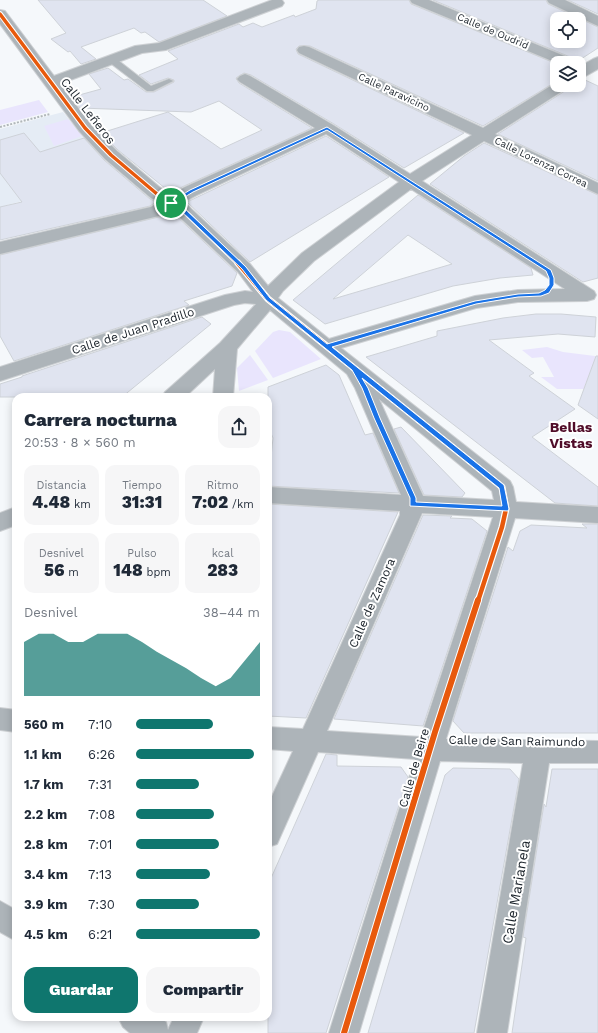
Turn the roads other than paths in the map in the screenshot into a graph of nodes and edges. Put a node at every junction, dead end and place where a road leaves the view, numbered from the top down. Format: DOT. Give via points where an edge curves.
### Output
graph roads {
  1 [pos="258,0"];
  2 [pos="417,0"];
  3 [pos="554,0"];
  4 [pos="279,2"];
  5 [pos="0,14"];
  6 [pos="598,22"];
  7 [pos="140,50"];
  8 [pos="304,50"];
  9 [pos="552,56"];
  10 [pos="112,60"];
  11 [pos="598,62"];
  12 [pos="586,71"];
  13 [pos="245,79"];
  14 [pos="169,81"];
  15 [pos="52,82"];
  16 [pos="551,92"];
  17 [pos="327,128"];
  18 [pos="484,134"];
  19 [pos="411,181"];
  20 [pos="598,189"];
  21 [pos="171,203"];
  22 [pos="0,248"];
  23 [pos="548,270"];
  24 [pos="540,294"];
  25 [pos="592,296"];
  26 [pos="268,299"];
  27 [pos="327,346"];
  28 [pos="227,348"];
  29 [pos="354,369"];
  30 [pos="0,374"];
  31 [pos="176,393"];
  32 [pos="223,393"];
  33 [pos="401,405"];
  34 [pos="377,418"];
  35 [pos="272,495"];
  36 [pos="413,505"];
  37 [pos="506,509"];
  38 [pos="598,515"];
  39 [pos="12,517"];
  40 [pos="0,523"];
  41 [pos="0,719"];
  42 [pos="12,720"];
  43 [pos="272,738"];
  44 [pos="310,741"];
  45 [pos="431,749"];
  46 [pos="538,752"];
  47 [pos="598,752"];
  48 [pos="272,826"];
  49 [pos="0,915"];
  50 [pos="12,924"];
  51 [pos="138,1021"];
  52 [pos="187,1021"];
  53 [pos="155,1033"];
  54 [pos="182,1033"];
  55 [pos="344,1033"];
  56 [pos="492,1033"];
  1 -- 7 [label="street" via="150,40"];
  2 -- 9 [label="street, Calle de Oudrid"];
  3 -- 6 [label="street"];
  4 -- 7 [label="street" via="161,47"];
  5 -- 15 [label="street, Calle Leñeros"];
  7 -- 10 [label="street"];
  8 -- 18 [label="street, Calle Paravicino"];
  10 -- 14 [label="lane" via="150,89"];
  10 -- 15 [label="street"];
  11 -- 12 [label="street"];
  13 -- 17 [label="street"];
  15 -- 21 [label="street, Calle Leñeros" via="96,141 136,177"];
  16 -- 18 [label="street"];
  17 -- 19 [label="street"];
  17 -- 21 [label="street" via="191,191"];
  18 -- 19 [label="street"];
  18 -- 20 [label="street, Calle Lorenza Correa"];
  19 -- 23 [label="street"];
  19 -- 26 [label="street" via="295,268"];
  21 -- 22 [label="street" via="157,211"];
  21 -- 26 [label="street, Calle Leñeros" via="181,208 244,268"];
  23 -- 24 [label="street" via="552,285 547,292"];
  23 -- 25 [label="street"];
  24 -- 25 [label="street"];
  24 -- 27 [label="street" via="468,304"];
  26 -- 27 [label="street, Calle Leñeros"];
  26 -- 28 [label="street" via="254,319"];
  26 -- 30 [label="street, Calle de Juan Pradillo" via="232,299"];
  27 -- 29 [label="street, Calle Leñeros"];
  28 -- 31 [label="street"];
  28 -- 32 [label="street"];
  29 -- 33 [label="street, Calle Leñeros"];
  29 -- 34 [label="street"];
  33 -- 34 [label="street" via="385,403 379,406"];
  33 -- 37 [label="street, Calle Leñeros" via="502,487"];
  34 -- 36 [label="street" via="413,498"];
  35 -- 36 [label="street"];
  36 -- 37 [label="street"];
  36 -- 44 [label="street, Calle de Zamora" via="410,519"];
  37 -- 38 [label="street"];
  37 -- 45 [label="street, Calle de Beire"];
  39 -- 40 [label="street"];
  41 -- 42 [label="street"];
  43 -- 44 [label="street, Calle de San Raimundo"];
  44 -- 45 [label="street, Calle de San Raimundo"];
  44 -- 48 [label="street, Calle de Zamora"];
  45 -- 46 [label="street, Calle de San Raimundo"];
  45 -- 55 [label="street, Calle de Beire"];
  46 -- 47 [label="street, Calle de San Raimundo"];
  46 -- 56 [label="street, Calle Marianela"];
  49 -- 50 [label="street"];
  51 -- 53 [label="street"];
  52 -- 54 [label="street"];
}
